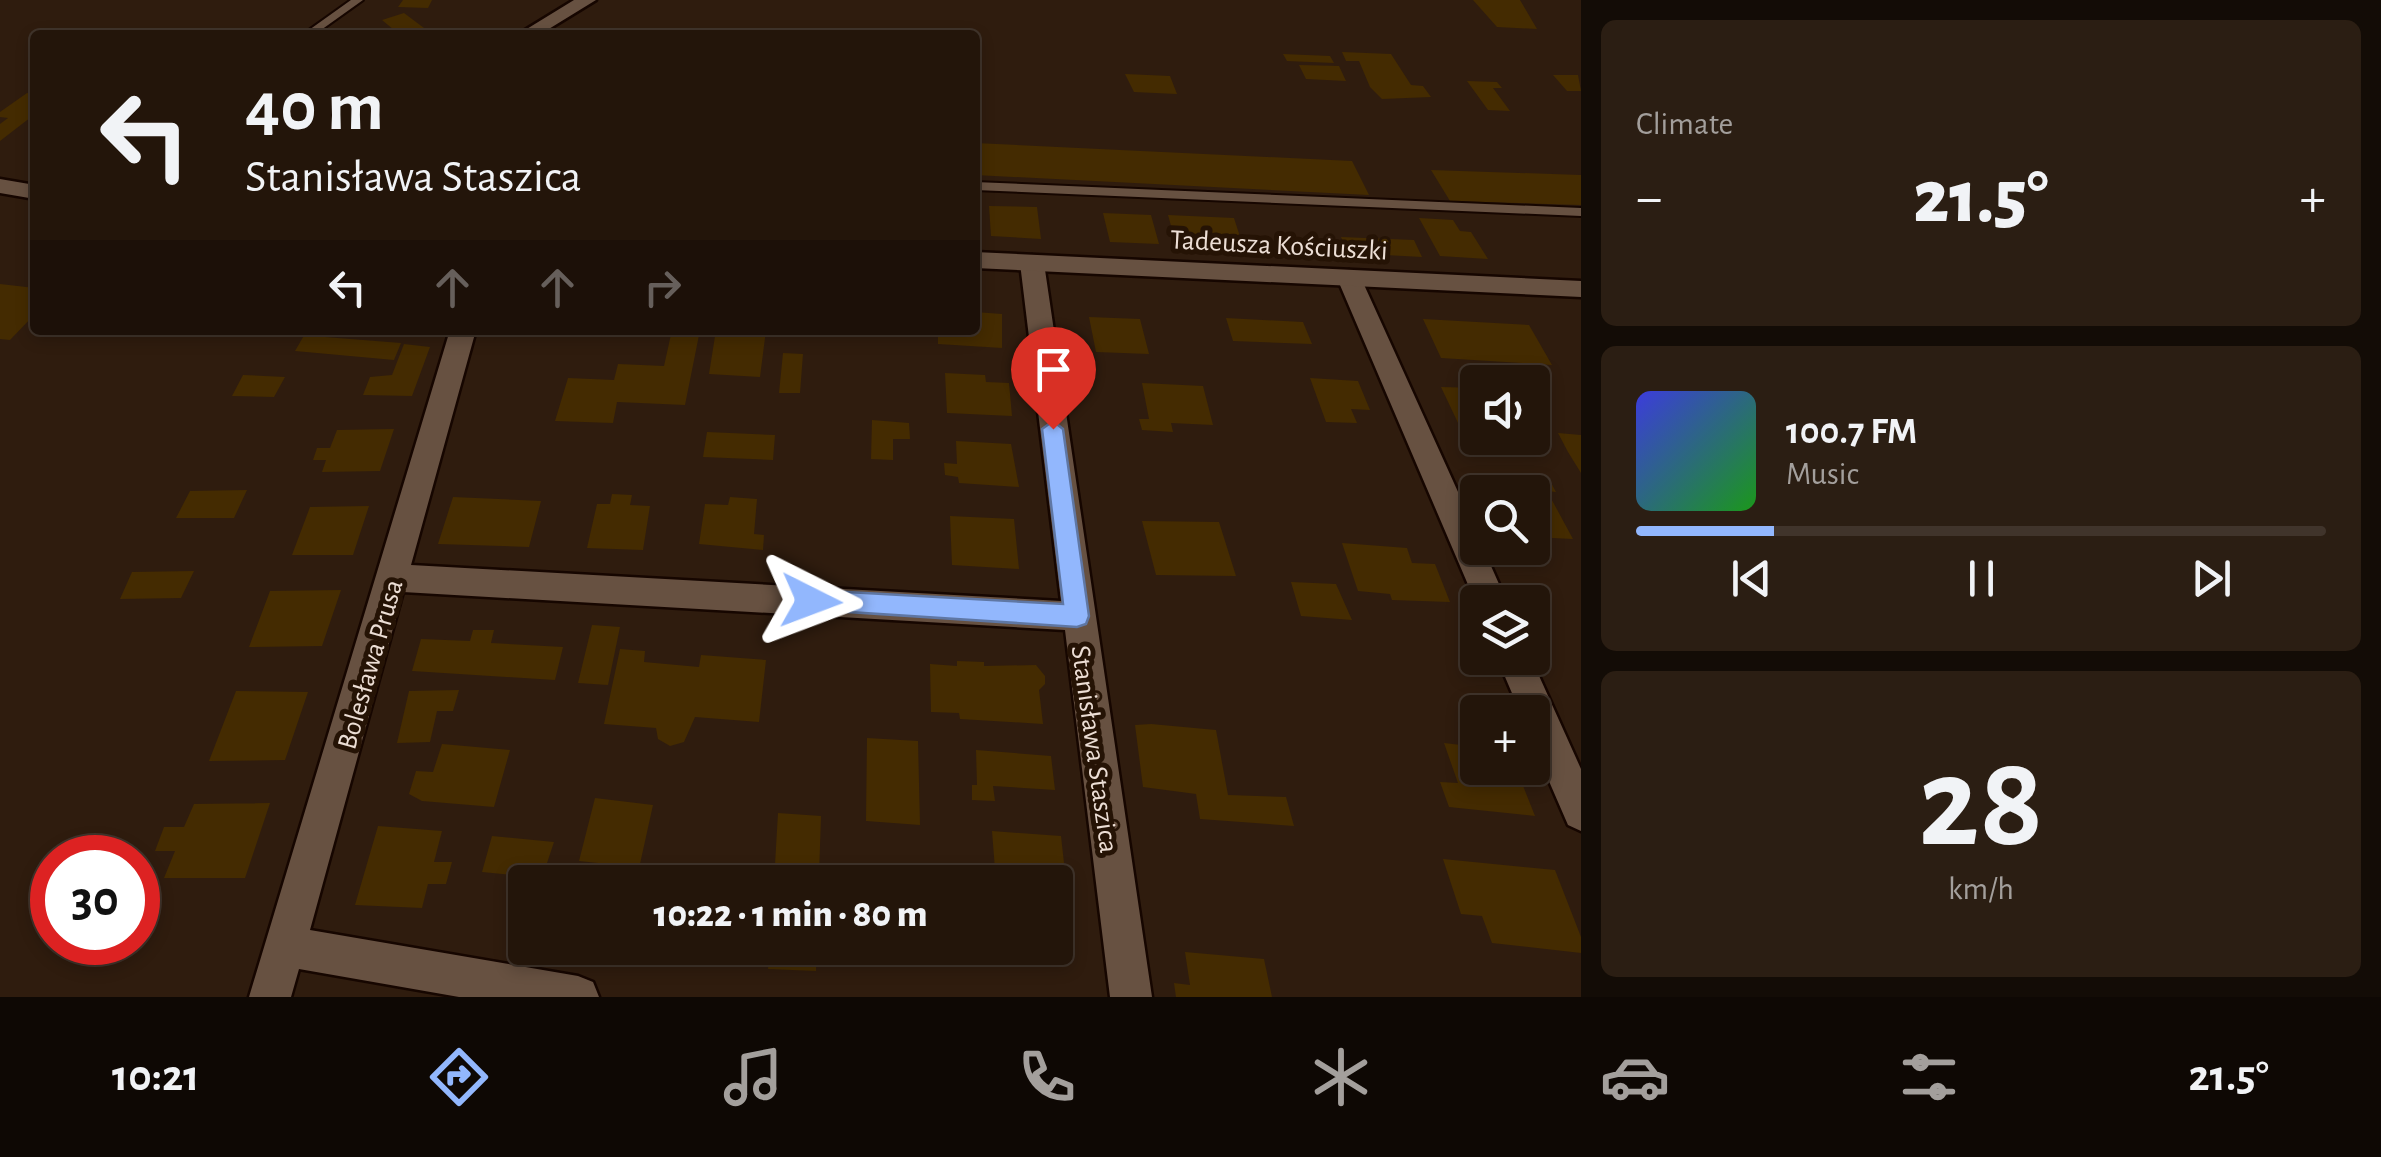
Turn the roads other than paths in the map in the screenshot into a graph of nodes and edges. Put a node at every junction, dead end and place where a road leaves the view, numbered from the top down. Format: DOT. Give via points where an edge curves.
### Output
graph roads {
  1 [pos="358,0"];
  2 [pos="587,0"];
  3 [pos="314,30"];
  4 [pos="535,30"];
  5 [pos="0,186"];
  6 [pos="980,186"];
  7 [pos="30,191"];
  8 [pos="1581,212"];
  9 [pos="980,260"];
  10 [pos="1032,263"];
  11 [pos="1348,278"];
  12 [pos="1581,289"];
  13 [pos="462,335"];
  14 [pos="394,578"];
  15 [pos="1483,585"];
  16 [pos="1077,616"];
  17 [pos="1521,675"];
  18 [pos="1581,812"];
  19 [pos="285,946"];
  20 [pos="270,997"];
  21 [pos="578,997"];
  22 [pos="1131,997"];
  1 -- 3 [label="lane"];
  2 -- 4 [label="street"];
  5 -- 7 [label="street"];
  6 -- 8 [label="lane"];
  9 -- 10 [label="street, Tadeusza Kościuszki"];
  10 -- 11 [label="street, Tadeusza Kościuszki"];
  10 -- 16 [label="street, Stanisława Staszica"];
  11 -- 12 [label="street, Tadeusza Kościuszki"];
  11 -- 15 [label="street"];
  13 -- 14 [label="street, Bolesława Prusa"];
  14 -- 16 [label="street"];
  14 -- 19 [label="street, Bolesława Prusa"];
  16 -- 22 [label="street, Stanisława Staszica"];
  17 -- 18 [label="street"];
  19 -- 20 [label="street, Bolesława Prusa"];
  19 -- 21 [label="street"];
}
